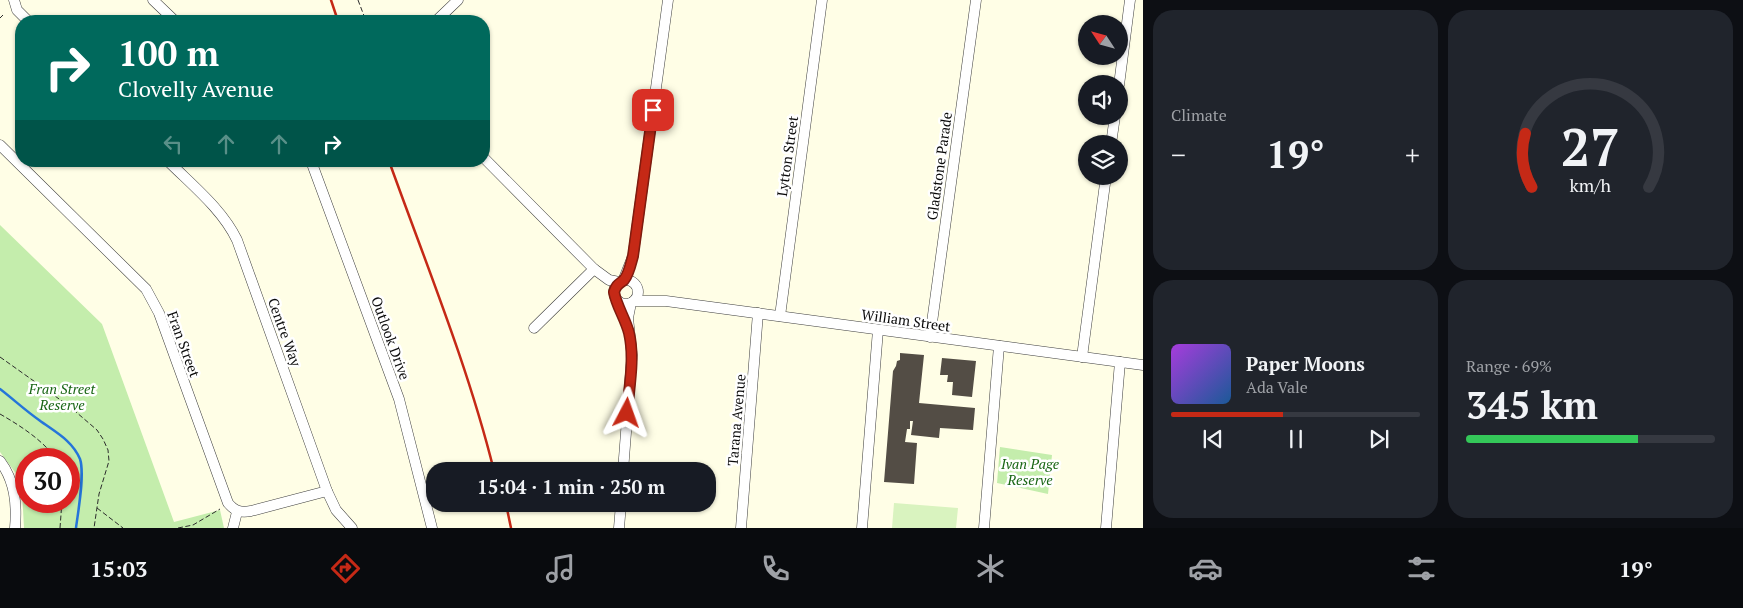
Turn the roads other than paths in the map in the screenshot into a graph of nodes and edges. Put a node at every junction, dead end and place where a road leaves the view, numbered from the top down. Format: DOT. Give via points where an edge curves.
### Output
graph roads {
  1 [pos="14,0"];
  2 [pos="153,0"];
  3 [pos="458,0"];
  4 [pos="668,0"];
  5 [pos="822,0"];
  6 [pos="976,0"];
  7 [pos="1130,0"];
  8 [pos="22,15"];
  9 [pos="169,15"];
  10 [pos="442,15"];
  11 [pos="1120,75"];
  12 [pos="0,145"];
  13 [pos="15,160"];
  14 [pos="490,164"];
  15 [pos="22,167"];
  16 [pos="174,167"];
  17 [pos="313,167"];
  18 [pos="1105,185"];
  19 [pos="633,256"];
  20 [pos="594,268"];
  21 [pos="621,282"];
  22 [pos="636,287"];
  23 [pos="616,298"];
  24 [pos="666,301"];
  25 [pos="632,302"];
  26 [pos="758,313"];
  27 [pos="780,316"];
  28 [pos="534,328"];
  29 [pos="878,330"];
  30 [pos="629,334"];
  31 [pos="930,336"];
  32 [pos="999,346"];
  33 [pos="1082,357"];
  34 [pos="1120,362"];
  35 [pos="1143,366"];
  36 [pos="0,461"];
  37 [pos="624,462"];
  38 [pos="327,491"];
  39 [pos="237,512"];
  40 [pos="620,512"];
  41 [pos="15,528"];
  42 [pos="233,528"];
  43 [pos="352,528"];
  44 [pos="432,528"];
  45 [pos="619,528"];
  46 [pos="741,528"];
  47 [pos="862,528"];
  48 [pos="984,528"];
  49 [pos="1106,528"];
  1 -- 8 [label="street"];
  2 -- 9 [label="street"];
  3 -- 10 [label="street"];
  4 -- 19 [label="street"];
  5 -- 27 [label="street, Lytton Street"];
  6 -- 31 [label="street, Gladstone Parade"];
  7 -- 11 [label="street"];
  12 -- 13 [label="street, Fran Street"];
  14 -- 20 [label="street"];
  15 -- 39 [label="street, Fran Street" via="146,289 159,313 228,504"];
  16 -- 38 [label="street, Centre Way" via="223,216 237,240"];
  17 -- 44 [label="street, Outlook Drive" via="399,400"];
  18 -- 33 [label="street"];
  19 -- 21 [label="street"];
  19 -- 22 [label="street"];
  20 -- 21 [label="street" via="609,280"];
  20 -- 23 [label="street"];
  20 -- 28 [label="street"];
  21 -- 22 [label="street" via="627,280"];
  21 -- 23 [label="street" via="615,288"];
  22 -- 24 [label="street, William Street" via="646,295"];
  22 -- 25 [label="street" via="638,294"];
  23 -- 25 [label="street" via="623,304"];
  23 -- 30 [label="street"];
  24 -- 25 [label="street, William Street"];
  24 -- 26 [label="street, William Street"];
  25 -- 30 [label="street"];
  26 -- 27 [label="street, William Street"];
  26 -- 46 [label="street, Tarana Avenue"];
  27 -- 29 [label="street, William Street"];
  29 -- 31 [label="street, William Street"];
  29 -- 47 [label="street"];
  30 -- 37 [label="street" via="632,354"];
  31 -- 32 [label="street, William Street"];
  32 -- 33 [label="street, William Street"];
  32 -- 48 [label="street"];
  33 -- 34 [label="street, William Street"];
  34 -- 35 [label="street, William Street"];
  34 -- 49 [label="street"];
  36 -- 41 [label="street" via="14,492 17,509"];
  38 -- 39 [label="street"];
  38 -- 43 [label="street, Centre Way" via="336,510"];
  39 -- 42 [label="street"];
  40 -- 45 [label="street"];
}
